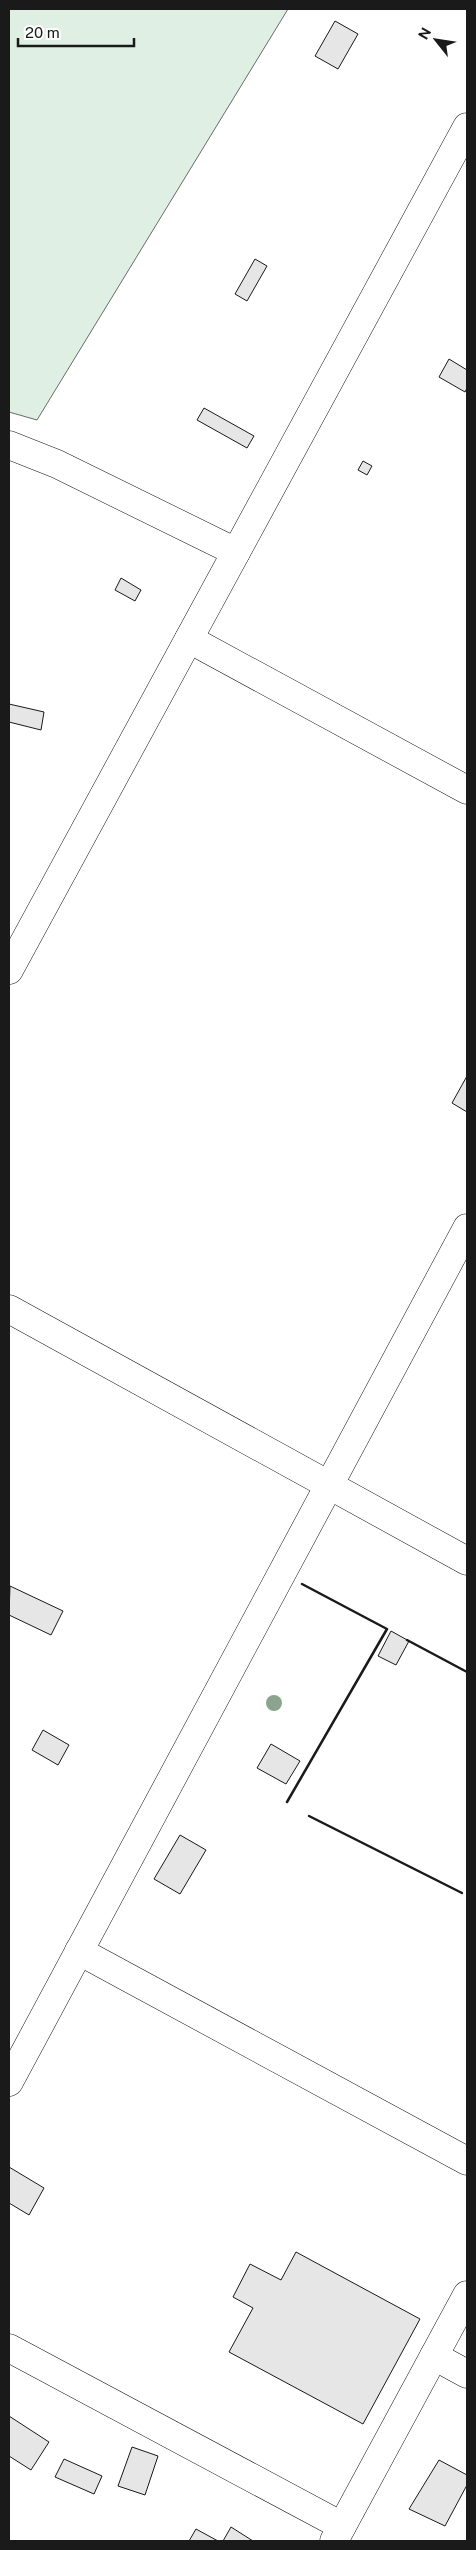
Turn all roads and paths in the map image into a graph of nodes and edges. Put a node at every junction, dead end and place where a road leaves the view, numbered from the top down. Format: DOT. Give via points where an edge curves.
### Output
graph roads {
  1 [pos="467,127"];
  2 [pos="9,446"];
  3 [pos="236,552"];
  4 [pos="189,639"];
  5 [pos="467,790"];
  6 [pos="9,970"];
  7 [pos="467,1228"];
  8 [pos="9,1309"];
  9 [pos="330,1485"];
  10 [pos="467,1561"];
  11 [pos="79,1951"];
  12 [pos="9,2082"];
  13 [pos="467,2161"];
  14 [pos="467,2295"];
  15 [pos="9,2348"];
  16 [pos="434,2356"];
  17 [pos="467,2374"];
  18 [pos="338,2534"];
  1 -- 3 [label="street"];
  2 -- 3 [label="street" via="57,464"];
  3 -- 4 [label="street"];
  4 -- 5 [label="street"];
  4 -- 6 [label="street"];
  7 -- 9 [label="street"];
  8 -- 9 [label="street"];
  9 -- 10 [label="street"];
  9 -- 11 [label="street"];
  11 -- 12 [label="street"];
  11 -- 13 [label="street"];
  14 -- 16 [label="street"];
  15 -- 18 [label="street"];
  16 -- 17 [label="street"];
  16 -- 18 [label="street"];
}
